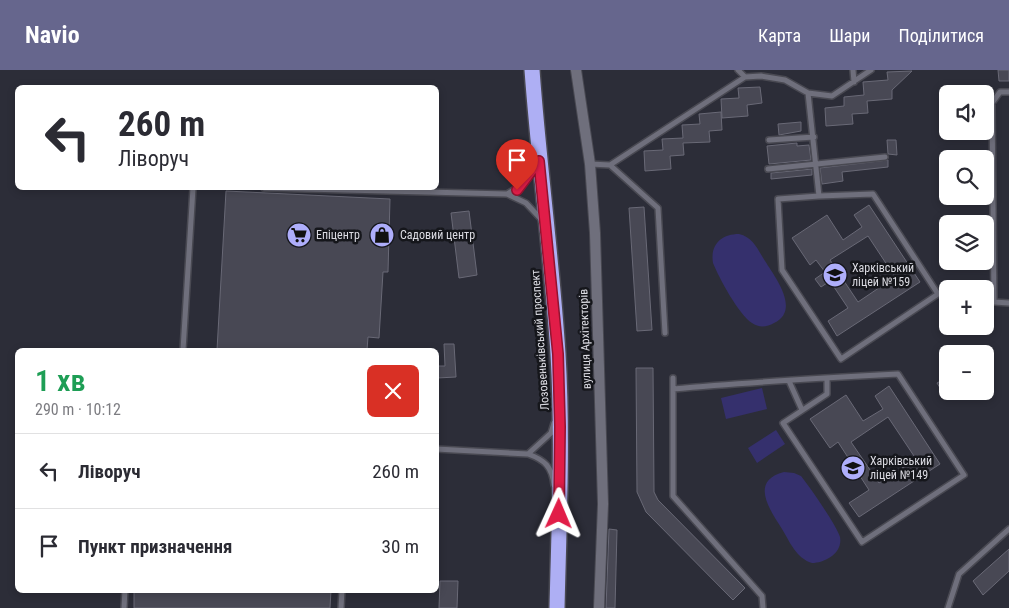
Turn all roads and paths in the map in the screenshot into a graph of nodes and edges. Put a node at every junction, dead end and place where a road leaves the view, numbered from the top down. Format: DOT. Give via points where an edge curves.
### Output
graph roads {
  1 [pos="532,70"];
  2 [pos="576,70"];
  3 [pos="738,70"];
  4 [pos="853,70"];
  5 [pos="871,70"];
  6 [pos="745,77"];
  7 [pos="854,82"];
  8 [pos="1009,92"];
  9 [pos="808,93"];
  10 [pos="814,137"];
  11 [pos="769,140"];
  12 [pos="885,157"];
  13 [pos="539,161"];
  14 [pos="590,164"];
  15 [pos="816,164"];
  16 [pos="610,165"];
  17 [pos="768,169"];
  18 [pos="193,190"];
  19 [pos="345,190"];
  20 [pos="506,194"];
  21 [pos="819,196"];
  22 [pos="547,226"];
  23 [pos="1009,303"];
  24 [pos="665,333"];
  25 [pos="183,348"];
  26 [pos="558,354"];
  27 [pos="673,378"];
  28 [pos="827,378"];
  29 [pos="789,381"];
  30 [pos="673,389"];
  31 [pos="802,410"];
  32 [pos="439,450"];
  33 [pos="528,454"];
  34 [pos="1009,529"];
  35 [pos="559,531"];
  36 [pos="125,593"];
  37 [pos="342,593"];
  38 [pos="124,608"];
  39 [pos="341,608"];
  40 [pos="557,608"];
  41 [pos="599,608"];
  42 [pos="764,608"];
  43 [pos="948,608"];
  1 -- 13 [label="highway, Лозовеньківський проспект"];
  2 -- 14 [label="street, вулиця Архітекторів"];
  3 -- 6 [label="lane"];
  4 -- 7 [label="lane"];
  5 -- 7 [label="lane"];
  6 -- 9 [label="lane" via="785,80"];
  6 -- 16 [label="lane"];
  7 -- 9 [label="lane" via="832,96"];
  8 -- 23 [label="lane" via="1000,92 992,103 994,302"];
  9 -- 10 [label="lane"];
  10 -- 11 [label="lane"];
  10 -- 15 [label="lane"];
  12 -- 15 [label="lane"];
  13 -- 20 [label="lane" via="523,184"];
  13 -- 22 [label="highway, Лозовеньківський проспект"];
  14 -- 16 [label="lane"];
  14 -- 41 [label="street, вулиця Архітекторів" via="603,504"];
  15 -- 17 [label="lane"];
  15 -- 21 [label="lane"];
  16 -- 24 [label="lane" via="658,208"];
  18 -- 25 [label="lane"];
  19 -- 20 [label="lane"];
  20 -- 22 [label="lane" via="526,203"];
  21 -- 21 [label="lane" via="778,199 782,270 841,359 938,294 873,194"];
  22 -- 26 [label="highway, Лозовеньківський проспект"];
  26 -- 33 [label="lane" via="554,371 553,427 551,433"];
  26 -- 35 [label="highway, Лозовеньківський проспект"];
  27 -- 30 [label="lane"];
  28 -- 29 [label="lane"];
  28 -- 31 [label="lane" via="827,394"];
  28 -- 31 [label="lane" via="898,374 964,475 862,542 783,422"];
  29 -- 30 [label="lane"];
  29 -- 31 [label="lane"];
  30 -- 42 [label="lane" via="673,496 762,596"];
  32 -- 33 [label="lane"];
  33 -- 35 [label="lane" via="548,465 554,482 554,524"];
  34 -- 43 [label="lane" via="959,574"];
  35 -- 40 [label="highway, Лозовеньківський проспект"];
  36 -- 38 [label="lane"];
  37 -- 39 [label="lane"];
}
